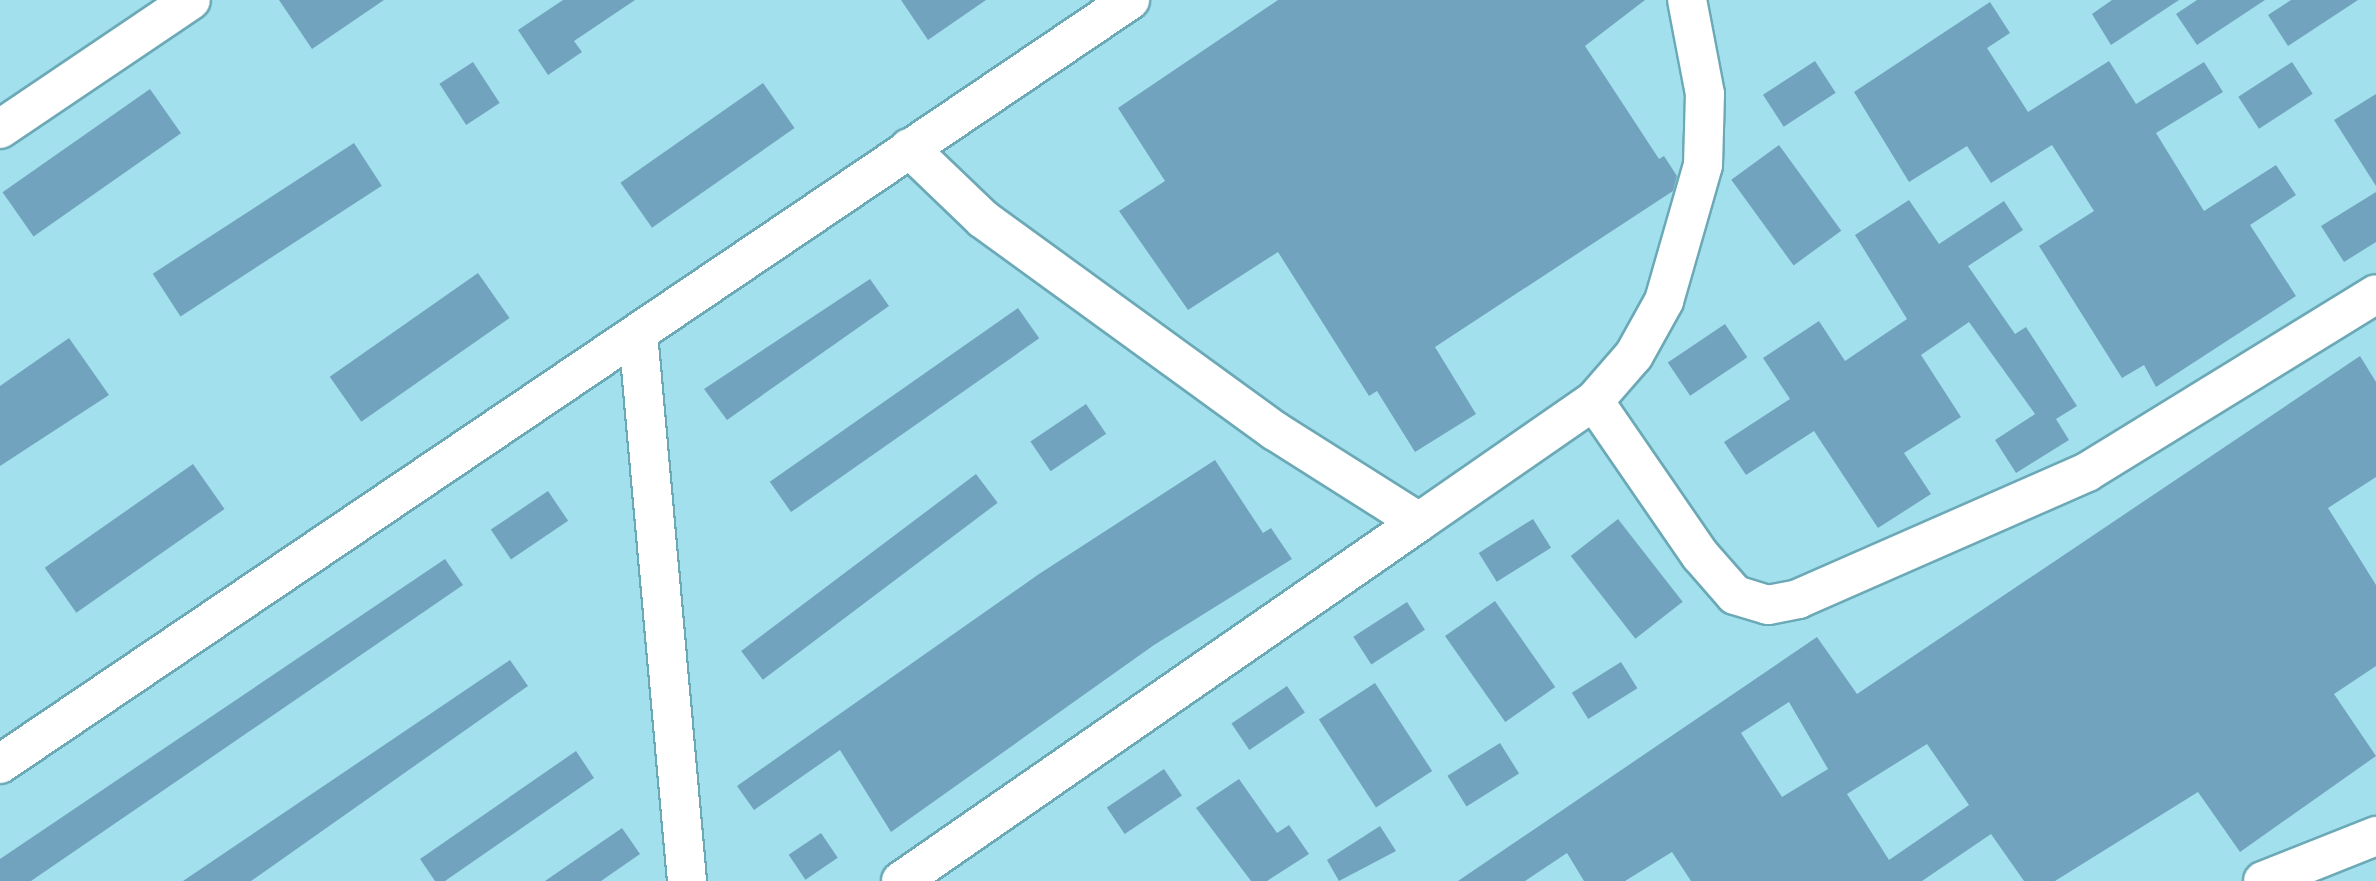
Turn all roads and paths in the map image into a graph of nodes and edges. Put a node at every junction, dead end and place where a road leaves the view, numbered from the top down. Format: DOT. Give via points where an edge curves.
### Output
graph roads {
  1 [pos="191,0"];
  2 [pos="1130,0"];
  3 [pos="1687,0"];
  4 [pos="0,129"];
  5 [pos="909,148"];
  6 [pos="2376,294"];
  7 [pos="638,334"];
  8 [pos="1594,401"];
  9 [pos="1419,522"];
  10 [pos="0,764"];
  11 [pos="2376,836"];
  12 [pos="687,881"];
  13 [pos="901,881"];
  14 [pos="2263,881"];
  1 -- 4 [label="street"];
  2 -- 5 [label="street"];
  3 -- 8 [label="street" via="1705,94 1703,165 1690,225 1647,334"];
  5 -- 7 [label="street"];
  5 -- 9 [label="street" via="983,219 1275,431"];
  6 -- 8 [label="street" via="2087,472 1798,600 1768,605 1735,595 1709,565"];
  7 -- 10 [label="street"];
  7 -- 12 [label="street"];
  8 -- 9 [label="street"];
  9 -- 13 [label="street"];
  11 -- 14 [label="street"];
}
